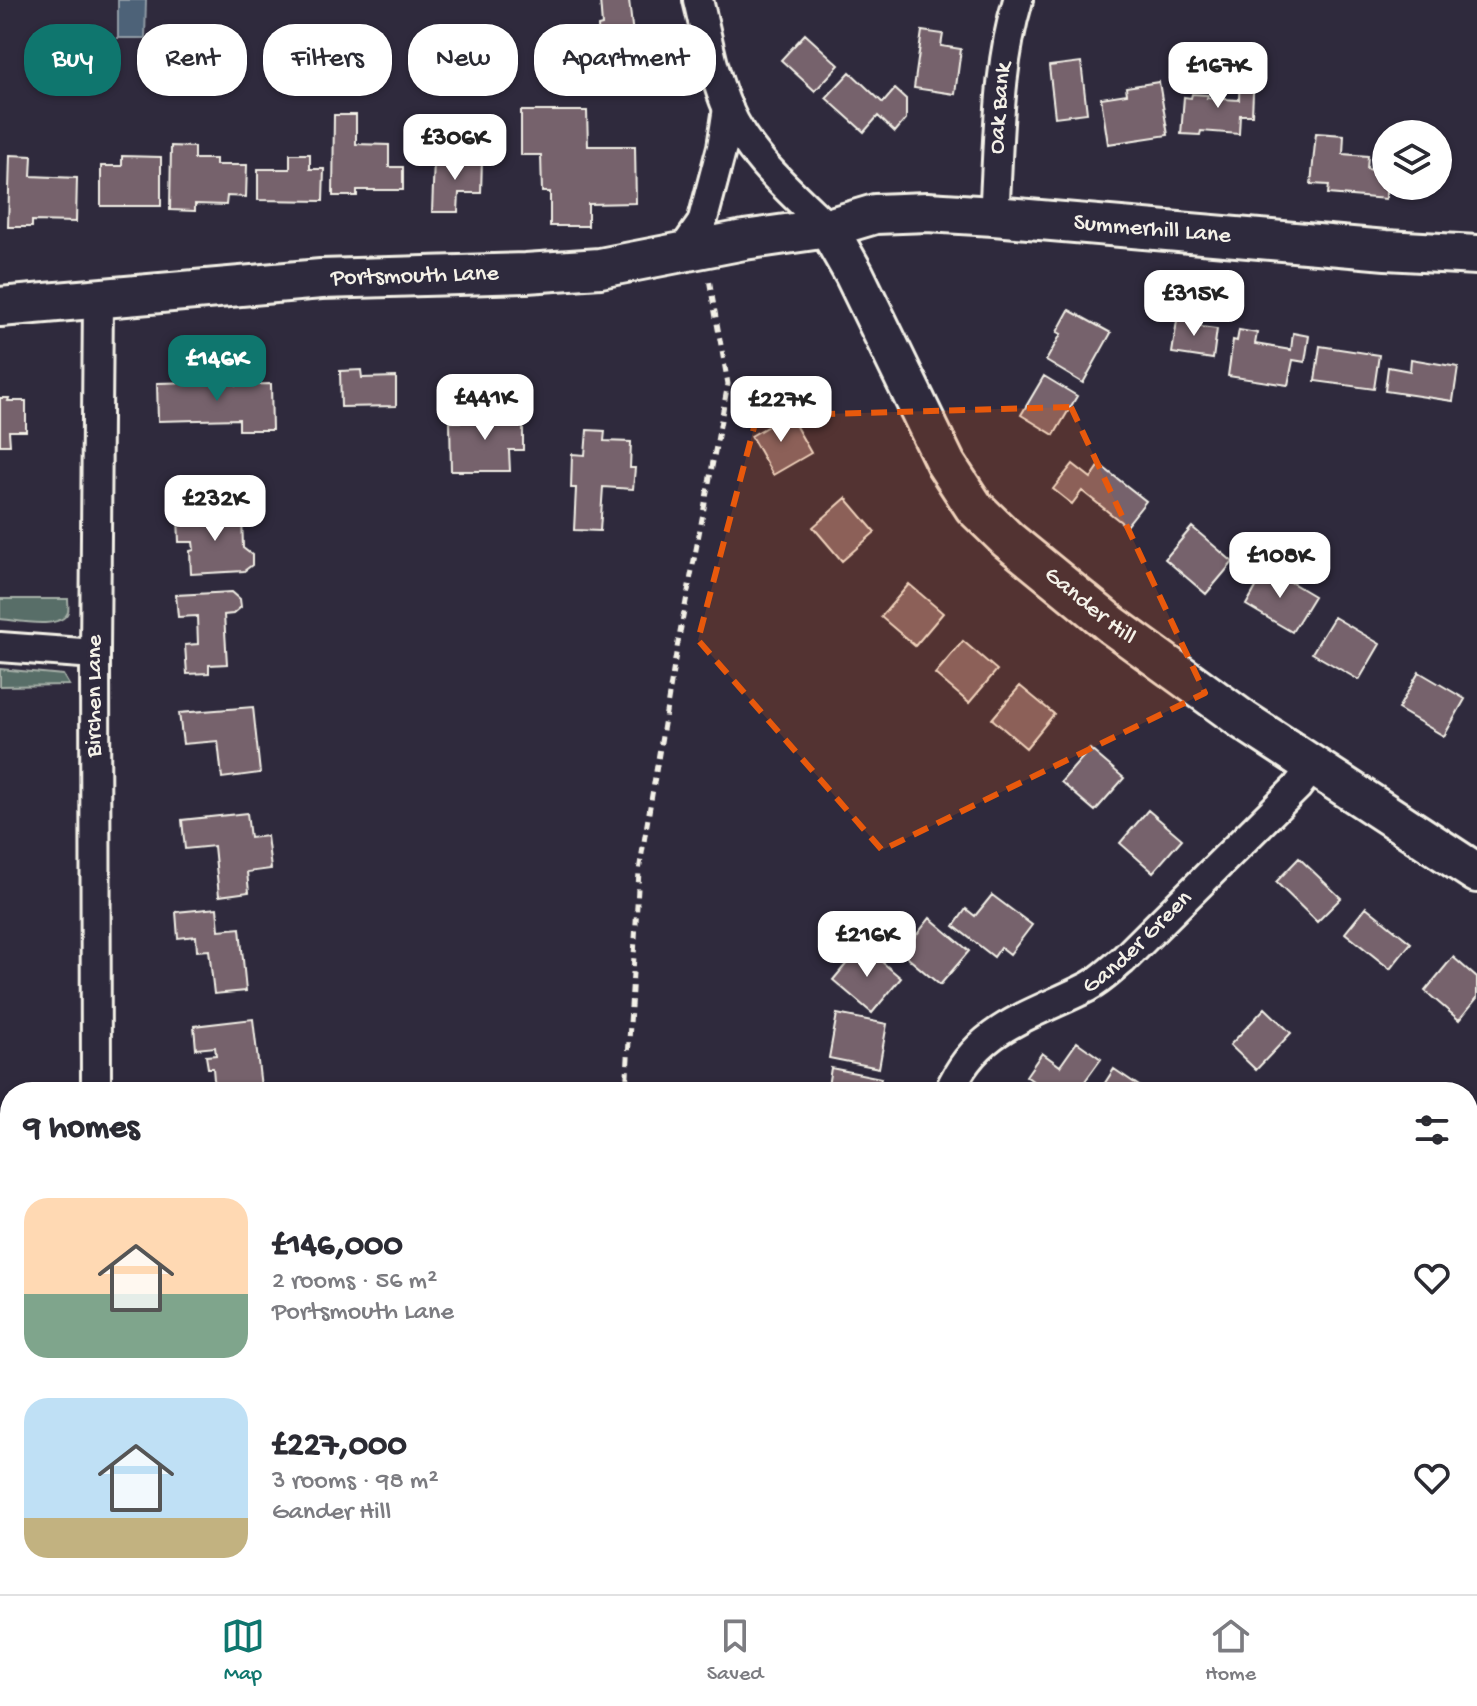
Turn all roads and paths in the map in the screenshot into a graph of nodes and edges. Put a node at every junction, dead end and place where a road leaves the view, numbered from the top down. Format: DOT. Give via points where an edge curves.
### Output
graph roads {
  1 [pos="698,0"];
  2 [pos="1018,0"];
  3 [pos="728,108"];
  4 [pos="994,216"];
  5 [pos="828,228"];
  6 [pos="692,250"];
  7 [pos="1477,255"];
  8 [pos="98,300"];
  9 [pos="0,307"];
  10 [pos="0,647"];
  11 [pos="95,654"];
  12 [pos="1312,767"];
  13 [pos="1477,873"];
  14 [pos="96,1082"];
  15 [pos="627,1082"];
  16 [pos="954,1082"];
  1 -- 3 [label="street"];
  2 -- 4 [label="street, Oak Bank" via="1004,64"];
  3 -- 5 [label="street" via="758,157"];
  3 -- 6 [label="street"];
  4 -- 5 [label="street, Summerhill Lane" via="875,214"];
  4 -- 7 [label="street, Summerhill Lane"];
  5 -- 6 [label="street, Portsmouth Lane"];
  5 -- 12 [label="street, Gander Hill" via="946,464 974,507 1112,625"];
  6 -- 8 [label="street, Portsmouth Lane" via="600,268 321,279"];
  6 -- 15 [label="path" via="728,384 639,871"];
  8 -- 9 [label="street, Portsmouth Lane"];
  8 -- 11 [label="street, Birchen Lane"];
  10 -- 11 [label="street"];
  11 -- 14 [label="street, Birchen Lane"];
  12 -- 13 [label="street, Gander Hill"];
  12 -- 16 [label="street, Gander Green" via="1123,960 1092,985 985,1039"];
}
